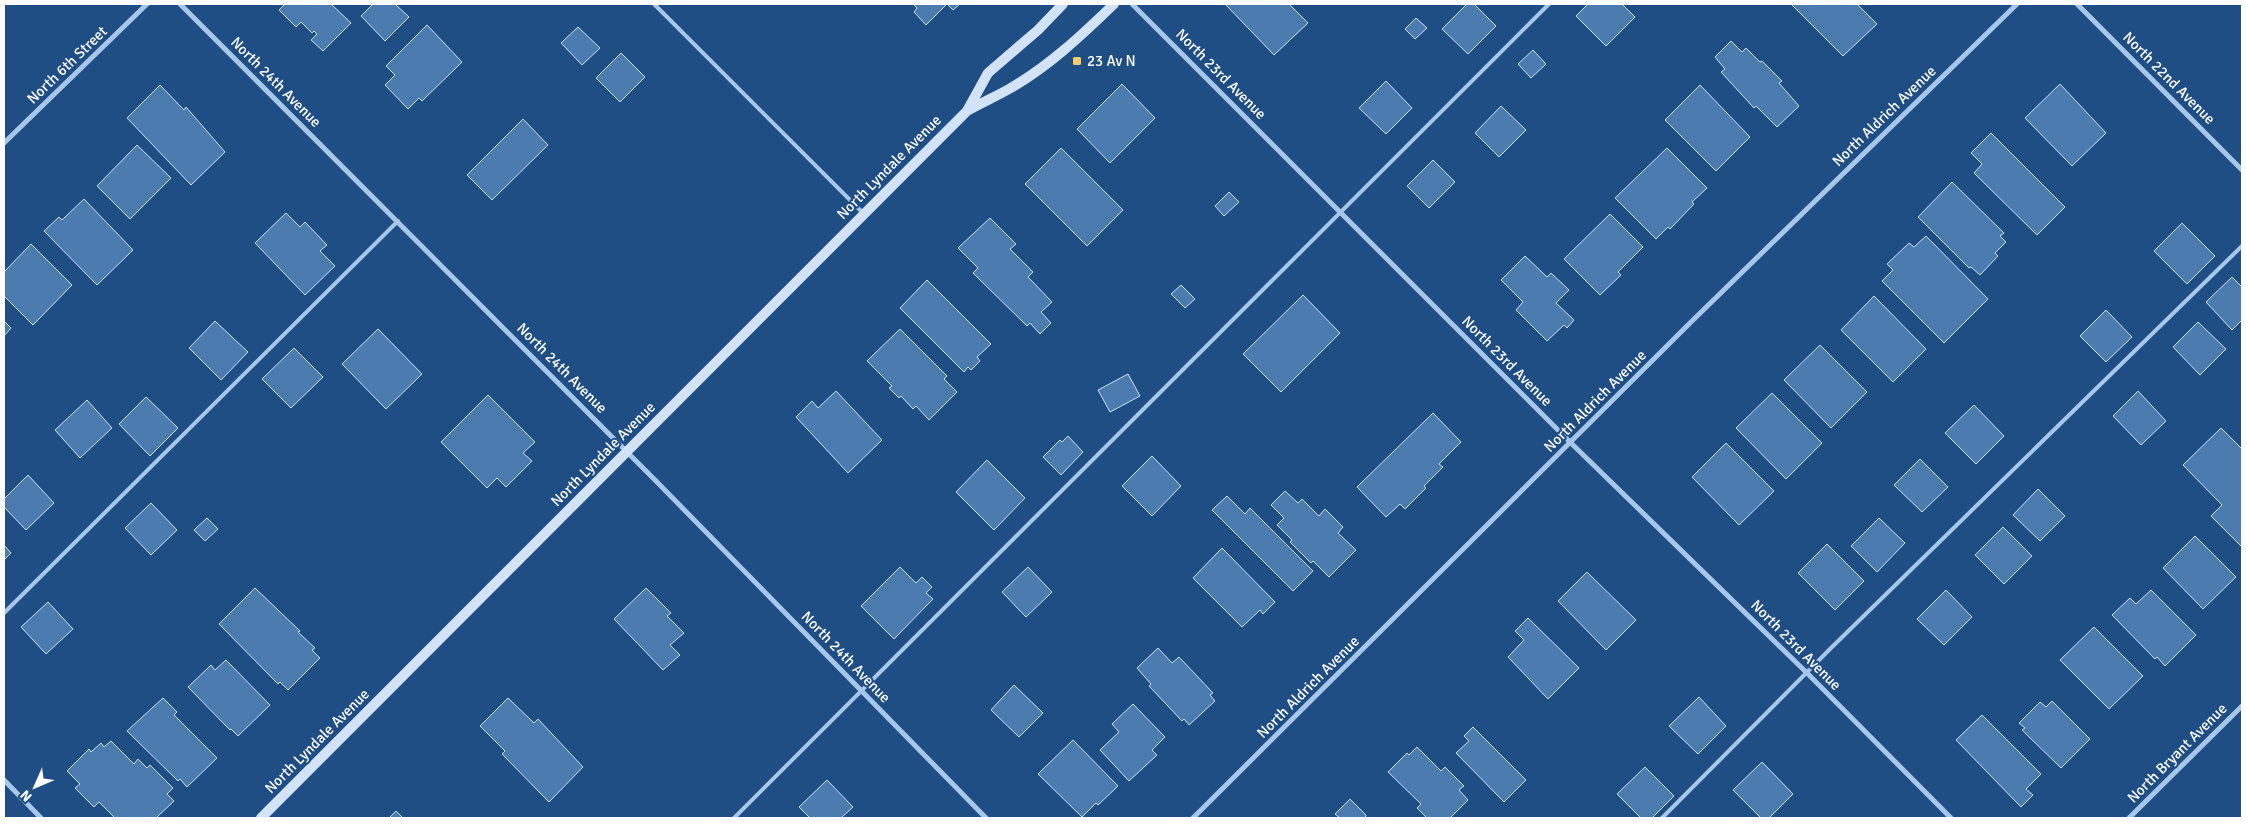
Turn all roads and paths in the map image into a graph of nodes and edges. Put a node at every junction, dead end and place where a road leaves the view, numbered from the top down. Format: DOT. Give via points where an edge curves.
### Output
graph roads {
  1 [pos="147,4"];
  2 [pos="180,4"];
  3 [pos="654,4"];
  4 [pos="1064,4"];
  5 [pos="1114,4"];
  6 [pos="1132,4"];
  7 [pos="1549,4"];
  8 [pos="2017,4"];
  9 [pos="2078,4"];
  10 [pos="967,111"];
  11 [pos="4,143"];
  12 [pos="2242,170"];
  13 [pos="1341,212"];
  14 [pos="864,214"];
  15 [pos="398,221"];
  16 [pos="2242,246"];
  17 [pos="1571,443"];
  18 [pos="628,452"];
  19 [pos="4,613"];
  20 [pos="1807,672"];
  21 [pos="862,691"];
  22 [pos="2242,706"];
  23 [pos="4,780"];
  24 [pos="41,818"];
  25 [pos="261,818"];
  26 [pos="734,818"];
  27 [pos="986,818"];
  28 [pos="1193,818"];
  29 [pos="1662,818"];
  30 [pos="1951,818"];
  31 [pos="2129,818"];
  1 -- 11 [label="street, North 6th Street"];
  2 -- 15 [label="street, North 24th Avenue"];
  3 -- 14 [label="lane"];
  4 -- 10 [label="street, North Lyndale Avenue" via="988,73"];
  5 -- 10 [label="street, North Lyndale Avenue" via="1052,59 1010,88"];
  6 -- 13 [label="street, North 23rd Avenue"];
  7 -- 13 [label="lane"];
  8 -- 17 [label="street, North Aldrich Avenue"];
  9 -- 12 [label="street, North 22nd Avenue"];
  10 -- 14 [label="street, North Lyndale Avenue"];
  13 -- 17 [label="street, North 23rd Avenue"];
  13 -- 21 [label="lane"];
  14 -- 18 [label="street, North Lyndale Avenue"];
  15 -- 18 [label="street, North 24th Avenue"];
  15 -- 19 [label="lane"];
  16 -- 20 [label="lane"];
  17 -- 20 [label="street, North 23rd Avenue"];
  17 -- 28 [label="street, North Aldrich Avenue"];
  18 -- 21 [label="street, North 24th Avenue"];
  18 -- 25 [label="street, North Lyndale Avenue"];
  20 -- 29 [label="lane"];
  20 -- 30 [label="street, North 23rd Avenue"];
  21 -- 26 [label="lane"];
  21 -- 27 [label="street, North 24th Avenue"];
  22 -- 31 [label="street, North Bryant Avenue"];
  23 -- 24 [label="street"];
}
